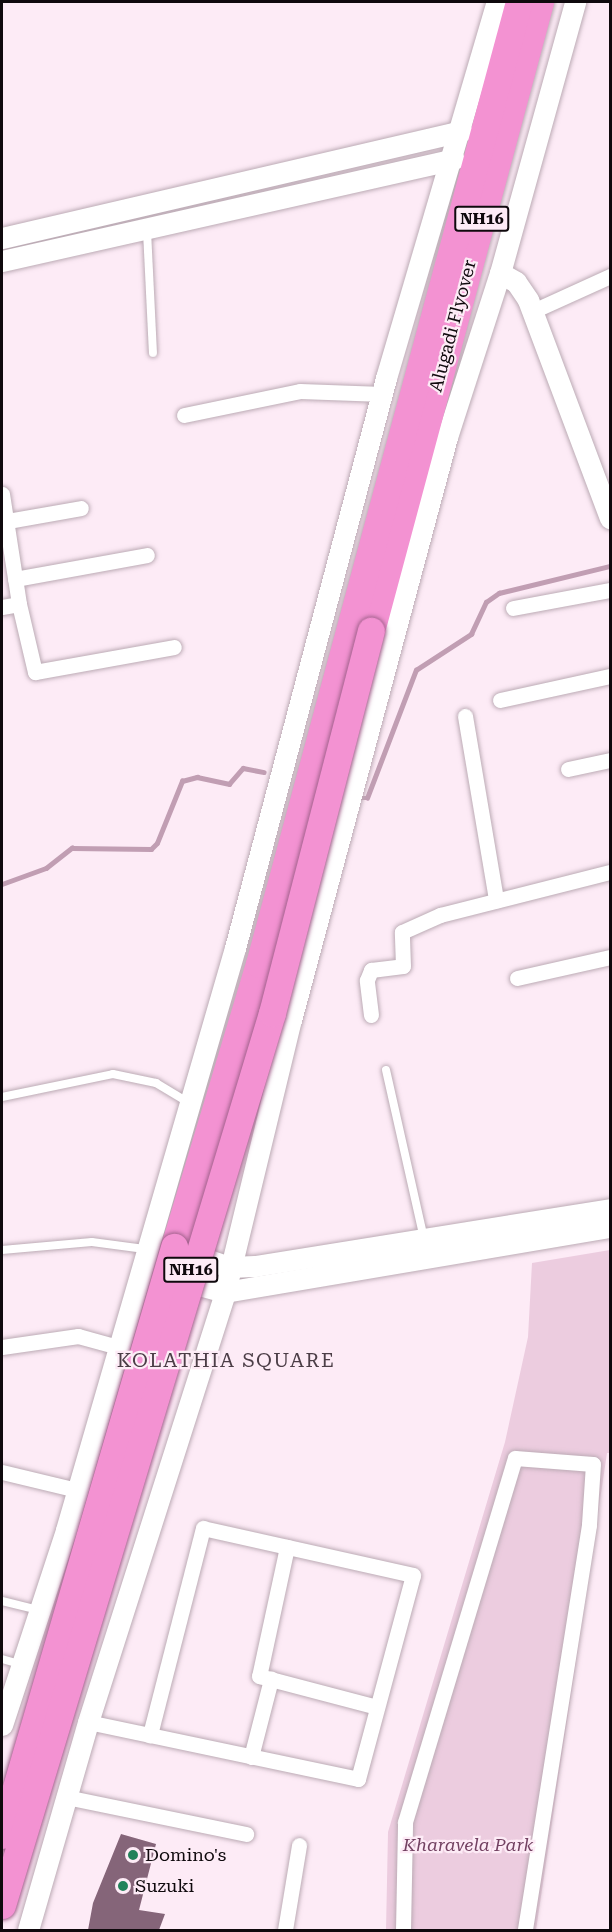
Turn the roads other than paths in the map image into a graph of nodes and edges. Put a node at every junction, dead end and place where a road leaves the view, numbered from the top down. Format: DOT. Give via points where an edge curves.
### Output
graph roads {
  1 [pos="497,2"];
  2 [pos="519,2"];
  3 [pos="540,2"];
  4 [pos="575,2"];
  5 [pos="462,131"];
  6 [pos="454,159"];
  7 [pos="147,230"];
  8 [pos="2,238"];
  9 [pos="2,261"];
  10 [pos="500,273"];
  11 [pos="610,276"];
  12 [pos="533,311"];
  13 [pos="153,353"];
  14 [pos="383,394"];
  15 [pos="184,415"];
  16 [pos="2,494"];
  17 [pos="81,508"];
  18 [pos="609,511"];
  19 [pos="4,521"];
  20 [pos="356,549"];
  21 [pos="147,555"];
  22 [pos="15,579"];
  23 [pos="396,583"];
  24 [pos="610,590"];
  25 [pos="19,604"];
  26 [pos="2,607"];
  27 [pos="513,608"];
  28 [pos="360,627"];
  29 [pos="174,647"];
  30 [pos="610,676"];
  31 [pos="500,700"];
  32 [pos="465,716"];
  33 [pos="610,760"];
  34 [pos="568,769"];
  35 [pos="610,872"];
  36 [pos="496,900"];
  37 [pos="610,957"];
  38 [pos="518,978"];
  39 [pos="371,1016"];
  40 [pos="386,1070"];
  41 [pos="2,1097"];
  42 [pos="190,1104"];
  43 [pos="610,1209"];
  44 [pos="610,1227"];
  45 [pos="424,1239"];
  46 [pos="2,1250"];
  47 [pos="146,1252"];
  48 [pos="229,1267"];
  49 [pos="225,1292"];
  50 [pos="2,1347"];
  51 [pos="118,1347"];
  52 [pos="2,1472"];
  53 [pos="77,1490"];
  54 [pos="287,1547"];
  55 [pos="2,1601"];
  56 [pos="39,1611"];
  57 [pos="11,1662"];
  58 [pos="271,1679"];
  59 [pos="377,1707"];
  60 [pos="88,1722"];
  61 [pos="2,1725"];
  62 [pos="150,1735"];
  63 [pos="251,1757"];
  64 [pos="66,1797"];
  65 [pos="246,1834"];
  66 [pos="2,1835"];
  67 [pos="298,1845"];
  68 [pos="2,1905"];
  69 [pos="28,1930"];
  70 [pos="285,1930"];
  71 [pos="403,1930"];
  72 [pos="525,1930"];
  1 -- 5 [label="street"];
  2 -- 20 [label="highway, Alugadi Flyover / NH16" via="439,300"];
  3 -- 23 [label="highway, Alugadi Flyover / NH16" via="424,436"];
  4 -- 10 [label="street"];
  5 -- 6 [label="street"];
  5 -- 8 [label="street"];
  6 -- 7 [label="street"];
  6 -- 14 [label="street"];
  7 -- 9 [label="street"];
  7 -- 13 [label="lane"];
  10 -- 12 [label="street" via="516,282"];
  10 -- 23 [label="street"];
  11 -- 12 [label="street"];
  12 -- 18 [label="street"];
  14 -- 15 [label="street" via="300,391"];
  14 -- 20 [label="street"];
  16 -- 19 [label="street"];
  17 -- 19 [label="street"];
  19 -- 22 [label="street"];
  20 -- 28 [label="highway, NH16"];
  20 -- 42 [label="street"];
  21 -- 22 [label="street"];
  22 -- 25 [label="street"];
  23 -- 28 [label="highway, NH16"];
  23 -- 48 [label="street" via="352,797"];
  24 -- 27 [label="street"];
  25 -- 26 [label="street"];
  25 -- 29 [label="street" via="35,672"];
  28 -- 66 [label="highway, NH16, bridge"];
  28 -- 68 [label="highway, NH16, bridge" via="282,979"];
  30 -- 31 [label="street"];
  32 -- 36 [label="street"];
  33 -- 34 [label="street"];
  35 -- 36 [label="street"];
  36 -- 39 [label="street" via="440,915 402,932 403,966 371,970 367,980"];
  37 -- 38 [label="street"];
  40 -- 45 [label="lane"];
  41 -- 42 [label="lane" via="113,1074 156,1083"];
  42 -- 47 [label="street"];
  43 -- 45 [label="street"];
  44 -- 49 [label="street"];
  45 -- 48 [label="street"];
  46 -- 47 [label="lane" via="92,1242"];
  47 -- 48 [label="street"];
  47 -- 49 [label="street"];
  47 -- 51 [label="street"];
  48 -- 49 [label="street"];
  49 -- 60 [label="street"];
  50 -- 51 [label="street" via="78,1336"];
  51 -- 53 [label="street"];
  52 -- 53 [label="street"];
  53 -- 56 [label="street"];
  54 -- 58 [label="street" via="259,1676"];
  54 -- 59 [label="street" via="413,1575"];
  54 -- 62 [label="street" via="203,1528"];
  55 -- 56 [label="lane"];
  56 -- 57 [label="street"];
  57 -- 61 [label="street"];
  58 -- 59 [label="street"];
  58 -- 63 [label="street"];
  59 -- 63 [label="street" via="358,1779"];
  60 -- 62 [label="street"];
  60 -- 64 [label="street"];
  62 -- 63 [label="street"];
  64 -- 65 [label="street"];
  64 -- 69 [label="street"];
  67 -- 70 [label="street"];
  71 -- 72 [label="street" via="405,1822 514,1458 593,1464 589,1525"];
}
